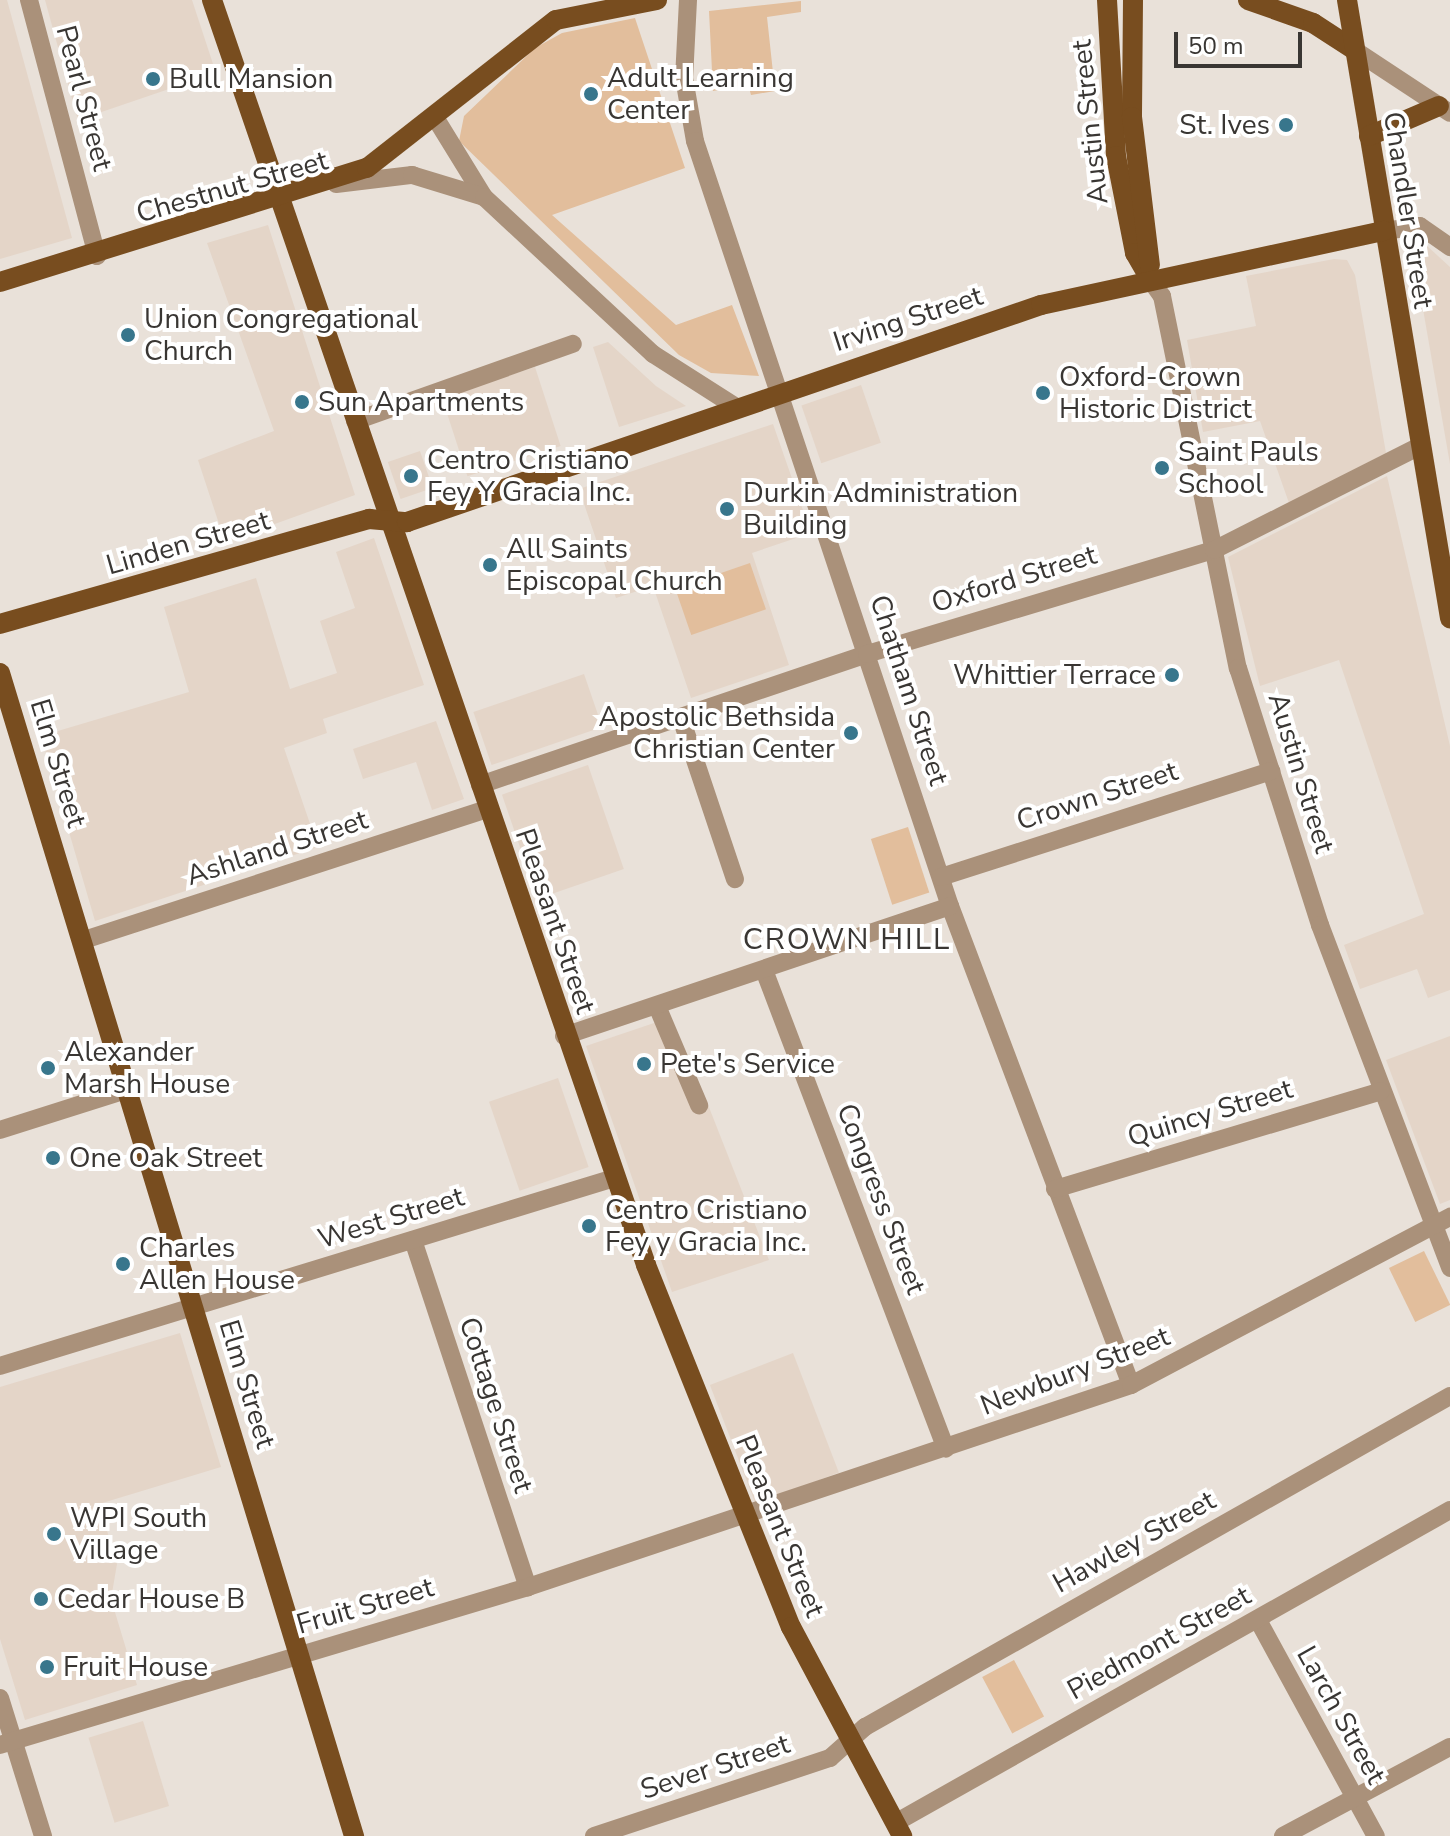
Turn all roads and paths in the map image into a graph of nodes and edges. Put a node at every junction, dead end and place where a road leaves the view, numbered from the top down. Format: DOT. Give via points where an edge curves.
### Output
graph roads {
  1 [pos="29,0"];
  2 [pos="212,0"];
  3 [pos="657,0"];
  4 [pos="688,0"];
  5 [pos="1107,0"];
  6 [pos="1133,0"];
  7 [pos="1248,0"];
  8 [pos="1347,0"];
  9 [pos="1353,49"];
  10 [pos="1444,110"];
  11 [pos="436,119"];
  12 [pos="1369,136"];
  13 [pos="325,186"];
  14 [pos="484,197"];
  15 [pos="281,198"];
  16 [pos="1384,231"];
  17 [pos="1450,247"];
  18 [pos="97,256"];
  19 [pos="1151,281"];
  20 [pos="0,282"];
  21 [pos="573,344"];
  22 [pos="782,393"];
  23 [pos="739,409"];
  24 [pos="355,421"];
  25 [pos="1416,448"];
  26 [pos="390,522"];
  27 [pos="1214,550"];
  28 [pos="1450,618"];
  29 [pos="0,624"];
  30 [pos="867,654"];
  31 [pos="0,673"];
  32 [pos="681,718"];
  33 [pos="1271,771"];
  34 [pos="480,785"];
  35 [pos="488,809"];
  36 [pos="941,877"];
  37 [pos="735,879"];
  38 [pos="950,906"];
  39 [pos="84,940"];
  40 [pos="764,970"];
  41 [pos="657,1006"];
  42 [pos="564,1036"];
  43 [pos="129,1089"];
  44 [pos="1381,1091"];
  45 [pos="699,1105"];
  46 [pos="0,1130"];
  47 [pos="614,1178"];
  48 [pos="1055,1189"];
  49 [pos="1450,1217"];
  50 [pos="1432,1227"];
  51 [pos="413,1240"];
  52 [pos="1450,1268"];
  53 [pos="194,1307"];
  54 [pos="0,1366"];
  55 [pos="1131,1385"];
  56 [pos="1450,1396"];
  57 [pos="946,1449"];
  58 [pos="1450,1510"];
  59 [pos="745,1517"];
  60 [pos="528,1587"];
  61 [pos="1258,1620"];
  62 [pos="300,1654"];
  63 [pos="0,1698"];
  64 [pos="848,1740"];
  65 [pos="7,1743"];
  66 [pos="1450,1747"];
  67 [pos="1354,1797"];
  68 [pos="898,1830"];
  69 [pos="43,1836"];
  70 [pos="354,1836"];
  71 [pos="594,1836"];
  72 [pos="1283,1836"];
  73 [pos="1376,1836"];
  1 -- 18 [label="street, Pearl Street"];
  2 -- 15 [label="main road, Pleasant Street"];
  3 -- 11 [label="main road" via="584,12 540,29"];
  4 -- 22 [label="street, Chatham Street" via="684,78 695,141"];
  5 -- 19 [label="main road, Austin Street" via="1116,156 1135,253"];
  6 -- 19 [label="main road, Austin Street" via="1132,117"];
  7 -- 9 [label="main road" via="1313,23"];
  8 -- 9 [label="main road, Chandler Street"];
  9 -- 10 [label="street"];
  9 -- 12 [label="main road, Chandler Street"];
  10 -- 12 [label="main road"];
  11 -- 13 [label="main road" via="367,168"];
  11 -- 14 [label="street"];
  12 -- 16 [label="main road, Chandler Street"];
  13 -- 14 [label="street, Chestnut Street" via="412,175"];
  13 -- 15 [label="main road, Chestnut Street"];
  14 -- 23 [label="street, Chestnut Street" via="653,354"];
  15 -- 18 [label="main road, Chestnut Street"];
  15 -- 24 [label="main road, Pleasant Street"];
  16 -- 17 [label="street, Irving Street" via="1420,226"];
  16 -- 19 [label="main road, Irving Street"];
  16 -- 25 [label="main road, Chandler Street"];
  18 -- 20 [label="main road, Chestnut Street"];
  19 -- 22 [label="main road, Irving Street" via="1041,305"];
  19 -- 27 [label="street, Austin Street" via="1162,296"];
  21 -- 24 [label="street"];
  22 -- 23 [label="main road, Irving Street"];
  22 -- 30 [label="street, Chatham Street"];
  23 -- 26 [label="main road, Irving Street"];
  24 -- 26 [label="main road, Pleasant Street"];
  25 -- 27 [label="street, Oxford Street"];
  25 -- 28 [label="main road, Chandler Street"];
  26 -- 29 [label="main road, Linden Street" via="369,519"];
  26 -- 34 [label="main road, Pleasant Street"];
  27 -- 30 [label="street, Oxford Street"];
  27 -- 33 [label="street, Austin Street" via="1238,668"];
  30 -- 32 [label="street, Oxford Street"];
  30 -- 36 [label="street, Chatham Street"];
  31 -- 39 [label="main road, Elm Street"];
  32 -- 34 [label="street, Oxford Street"];
  32 -- 37 [label="street"];
  33 -- 36 [label="street, Crown Street"];
  33 -- 44 [label="street, Austin Street"];
  34 -- 35 [label="main road, Pleasant Street"];
  35 -- 39 [label="street, Ashland Street"];
  35 -- 42 [label="main road, Pleasant Street"];
  36 -- 38 [label="street, Chatham Street"];
  38 -- 40 [label="street"];
  38 -- 48 [label="street, Chatham Street"];
  39 -- 43 [label="main road, Elm Street"];
  40 -- 41 [label="street"];
  40 -- 57 [label="street, Congress Street"];
  41 -- 42 [label="street"];
  41 -- 45 [label="street"];
  42 -- 47 [label="main road, Pleasant Street"];
  43 -- 46 [label="street"];
  43 -- 53 [label="main road, Elm Street"];
  44 -- 48 [label="street, Quincy Street"];
  44 -- 50 [label="street, Austin Street"];
  47 -- 51 [label="street, West Street"];
  47 -- 59 [label="main road, Pleasant Street"];
  48 -- 55 [label="street, Chatham Street"];
  49 -- 50 [label="street, Newbury Street"];
  50 -- 52 [label="street, Austin Street"];
  50 -- 55 [label="street, Newbury Street"];
  51 -- 53 [label="street, West Street"];
  51 -- 60 [label="street, Cottage Street"];
  53 -- 54 [label="street, West Street"];
  53 -- 62 [label="main road, Elm Street"];
  55 -- 57 [label="street, Newbury Street"];
  56 -- 64 [label="street, Hawley Street"];
  57 -- 59 [label="street, Newbury Street"];
  58 -- 61 [label="street, Piedmont Street"];
  59 -- 60 [label="street, Fruit Street"];
  59 -- 64 [label="main road, Pleasant Street"];
  60 -- 62 [label="street, Fruit Street"];
  61 -- 67 [label="street, Larch Street"];
  61 -- 68 [label="street, Piedmont Street"];
  62 -- 65 [label="street, Fruit Street"];
  62 -- 70 [label="main road, Elm Street"];
  63 -- 65 [label="street"];
  64 -- 68 [label="main road, Pleasant Street"];
  64 -- 71 [label="street, Sever Street" via="830,1758"];
  65 -- 69 [label="street"];
  66 -- 67 [label="street"];
  67 -- 72 [label="street"];
  67 -- 73 [label="street, Larch Street"];
}
